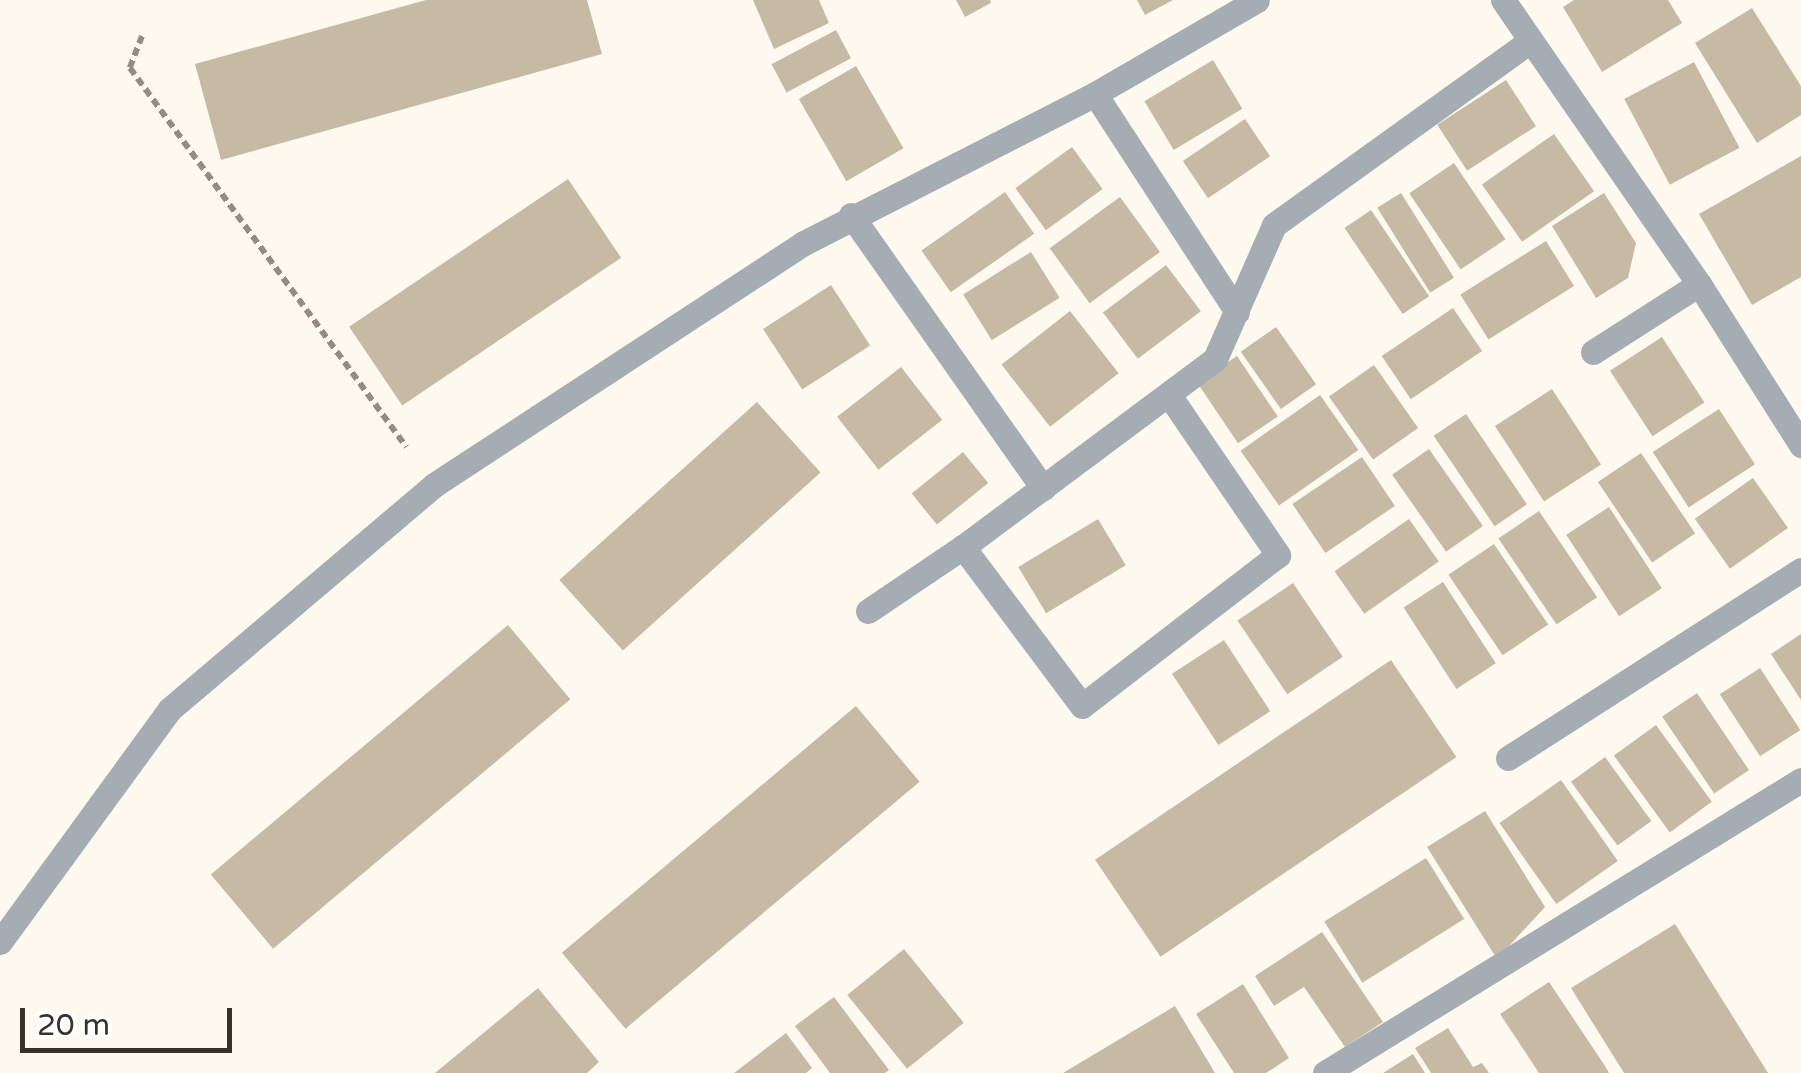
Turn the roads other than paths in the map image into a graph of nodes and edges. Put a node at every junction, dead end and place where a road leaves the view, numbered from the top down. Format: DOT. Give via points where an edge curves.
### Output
graph roads {
  1 [pos="1257,0"];
  2 [pos="1503,0"];
  3 [pos="1530,41"];
  4 [pos="1095,94"];
  5 [pos="852,215"];
  6 [pos="1699,284"];
  7 [pos="1237,312"];
  8 [pos="1594,352"];
  9 [pos="1169,395"];
  10 [pos="1801,445"];
  11 [pos="1043,488"];
  12 [pos="963,546"];
  13 [pos="1801,570"];
  14 [pos="868,610"];
  15 [pos="1508,758"];
  16 [pos="1801,780"];
  17 [pos="0,942"];
  18 [pos="1325,1073"];
  1 -- 4 [label="street"];
  2 -- 3 [label="street"];
  3 -- 6 [label="street"];
  3 -- 7 [label="street" via="1274,224"];
  4 -- 5 [label="street"];
  4 -- 7 [label="street"];
  5 -- 11 [label="street"];
  5 -- 17 [label="street" via="434,485 170,708"];
  6 -- 8 [label="street"];
  6 -- 10 [label="street"];
  7 -- 9 [label="street" via="1216,359"];
  9 -- 11 [label="street"];
  9 -- 12 [label="street" via="1278,555 1082,706"];
  11 -- 12 [label="street"];
  12 -- 14 [label="street"];
  13 -- 15 [label="street"];
  16 -- 18 [label="street"];
}
